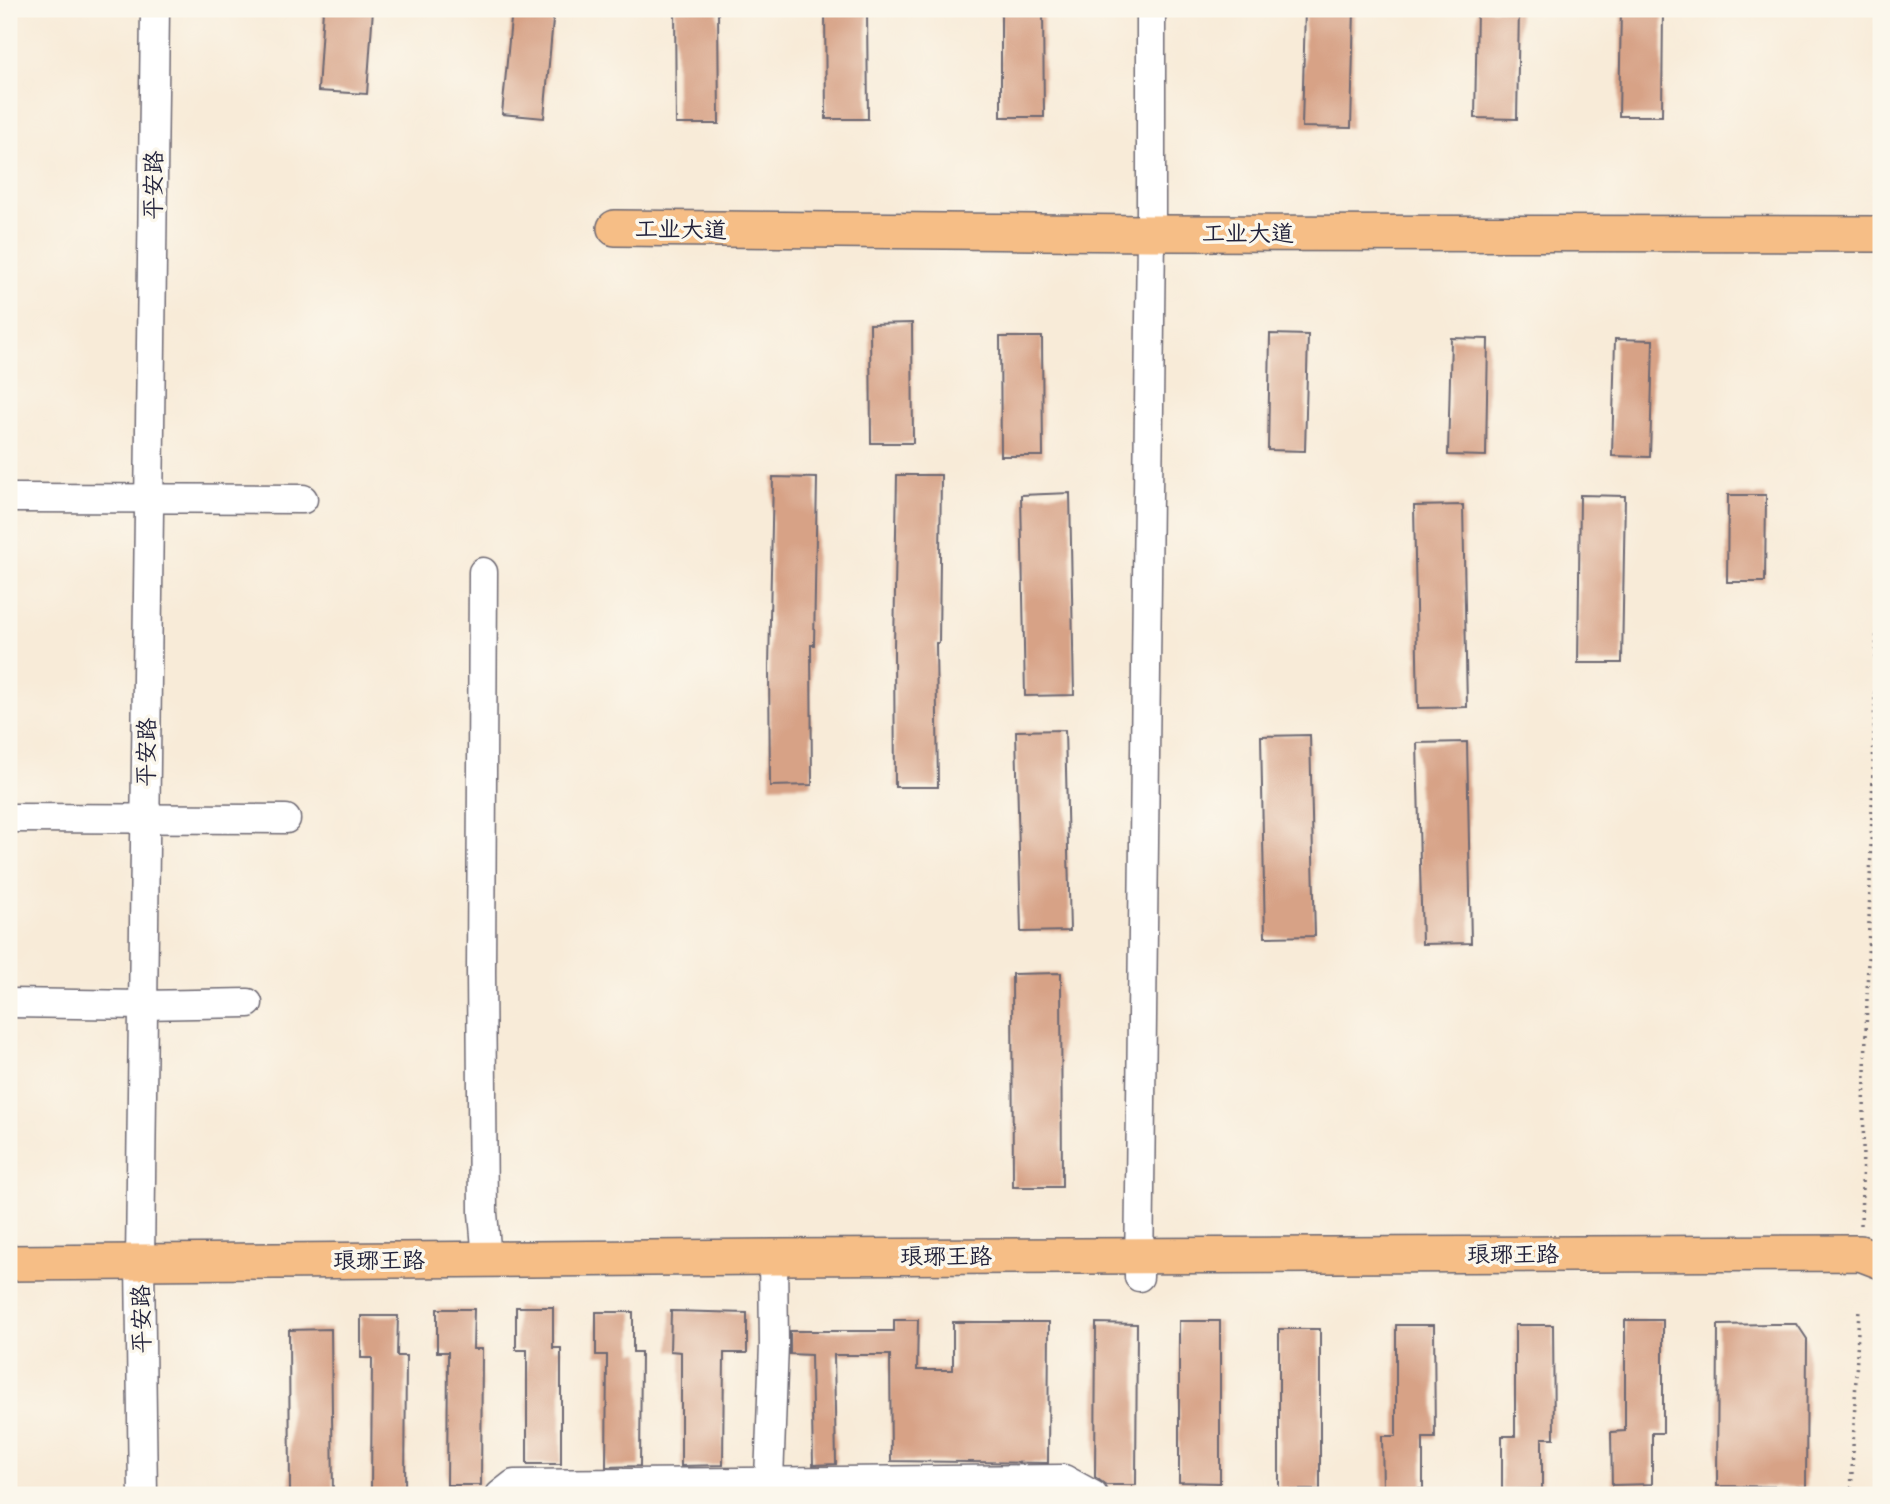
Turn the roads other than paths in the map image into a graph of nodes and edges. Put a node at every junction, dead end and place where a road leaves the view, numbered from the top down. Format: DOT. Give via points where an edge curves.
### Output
graph roads {
  1 [pos="155,9"];
  2 [pos="1151,9"];
  3 [pos="615,228"];
  4 [pos="1151,233"];
  5 [pos="1881,234"];
  6 [pos="9,498"];
  7 [pos="149,499"];
  8 [pos="303,499"];
  9 [pos="483,572"];
  10 [pos="9,818"];
  11 [pos="145,818"];
  12 [pos="286,818"];
  13 [pos="9,1003"];
  14 [pos="248,1003"];
  15 [pos="143,1005"];
  16 [pos="487,1259"];
  17 [pos="1881,1261"];
  18 [pos="9,1263"];
  19 [pos="1139,1266"];
  20 [pos="773,1267"];
  21 [pos="1881,1269"];
  22 [pos="140,1271"];
  23 [pos="9,1284"];
  24 [pos="769,1480"];
  25 [pos="143,1495"];
  26 [pos="500,1495"];
  27 [pos="1093,1495"];
  1 -- 7 [label="street, 平安路"];
  2 -- 4 [label="street"];
  3 -- 4 [label="main road, 工业大道"];
  4 -- 5 [label="main road, 工业大道"];
  4 -- 19 [label="street"];
  6 -- 7 [label="street"];
  7 -- 8 [label="street"];
  7 -- 11 [label="street, 平安路"];
  9 -- 16 [label="street" via="481,972"];
  10 -- 11 [label="street"];
  11 -- 12 [label="street"];
  11 -- 15 [label="street, 平安路"];
  13 -- 15 [label="street"];
  14 -- 15 [label="street"];
  15 -- 22 [label="street, 平安路"];
  16 -- 20 [label="main road, 琅琊王路"];
  16 -- 22 [label="main road, 琅琊王路"];
  17 -- 19 [label="main road, 琅琊王路" via="1860,1253"];
  18 -- 22 [label="main road, 琅琊王路"];
  19 -- 20 [label="main road, 琅琊王路"];
  19 -- 21 [label="main road, 琅琊王路" via="1846,1275"];
  20 -- 22 [label="main road, 琅琊王路"];
  20 -- 24 [label="street"];
  22 -- 23 [label="main road, 琅琊王路"];
  22 -- 25 [label="street, 平安路"];
  24 -- 26 [label="street" via="514,1484"];
  24 -- 27 [label="street" via="1064,1479"];
}
